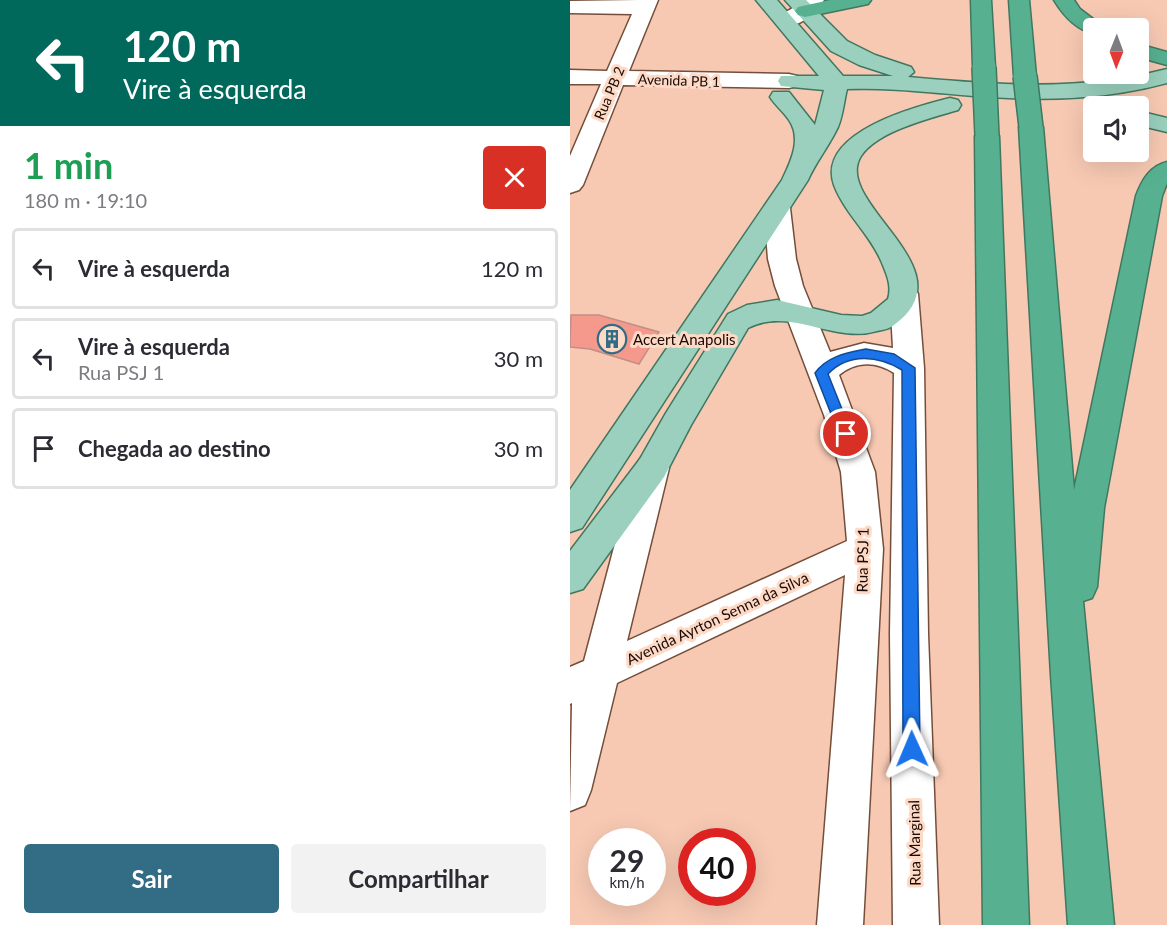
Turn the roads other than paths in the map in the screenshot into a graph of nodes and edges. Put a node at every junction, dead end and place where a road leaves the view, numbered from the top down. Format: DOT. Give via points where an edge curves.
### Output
graph roads {
  1 [pos="766,0"];
  2 [pos="861,0"];
  3 [pos="981,0"];
  4 [pos="1019,0"];
  5 [pos="1064,0"];
  6 [pos="646,4"];
  7 [pos="805,4"];
  8 [pos="570,7"];
  9 [pos="1083,20"];
  10 [pos="786,21"];
  11 [pos="810,51"];
  12 [pos="1149,53"];
  13 [pos="1167,59"];
  14 [pos="1167,76"];
  15 [pos="570,77"];
  16 [pos="611,85"];
  17 [pos="785,89"];
  18 [pos="570,92"];
  19 [pos="836,92"];
  20 [pos="953,97"];
  21 [pos="1083,110"];
  22 [pos="1149,121"];
  23 [pos="1167,125"];
  24 [pos="1167,169"];
  25 [pos="798,174"];
  26 [pos="570,185"];
  27 [pos="777,208"];
  28 [pos="904,294"];
  29 [pos="799,313"];
  30 [pos="909,368"];
  31 [pos="822,373"];
  32 [pos="652,468"];
  33 [pos="570,518"];
  34 [pos="865,549"];
  35 [pos="570,578"];
  36 [pos="1070,675"];
  37 [pos="585,679"];
  38 [pos="570,790"];
  39 [pos="840,925"];
  40 [pos="916,925"];
  41 [pos="1005,925"];
  42 [pos="1091,925"];
  1 -- 10 [label="main road"];
  2 -- 7 [label="highway"];
  3 -- 41 [label="highway, bridge"];
  4 -- 36 [label="highway, bridge"];
  5 -- 9 [label="highway" via="1072,13"];
  6 -- 8 [label="street"];
  6 -- 16 [label="street, Rua PB 2"];
  7 -- 10 [label="street"];
  7 -- 20 [label="main road" via="839,46"];
  10 -- 11 [label="main road"];
  11 -- 17 [label="main road" via="811,61"];
  11 -- 19 [label="main road"];
  12 -- 13 [label="highway"];
  14 -- 20 [label="main road" via="1098,91"];
  15 -- 16 [label="street, Avenida PB 1"];
  16 -- 17 [label="street, Avenida PB 1"];
  16 -- 18 [label="street, Avenida PB 1"];
  16 -- 26 [label="street, Rua PB 2"];
  17 -- 19 [label="main road"];
  17 -- 25 [label="main road" via="807,135 806,156"];
  19 -- 20 [label="main road"];
  19 -- 25 [label="main road" via="823,134"];
  20 -- 21 [label="main road"];
  20 -- 28 [label="main road" via="864,139 847,160 846,184 896,262"];
  22 -- 23 [label="main road"];
  24 -- 36 [label="highway" via="1154,182 1149,196 1087,508"];
  25 -- 27 [label="main road"];
  27 -- 29 [label="street, Rua PSJ 1" via="782,259"];
  27 -- 33 [label="main road"];
  28 -- 29 [label="main road" via="892,312 863,324 828,323"];
  28 -- 30 [label="street, Rua Marginal"];
  29 -- 31 [label="street, Rua PSJ 1"];
  29 -- 32 [label="main road" via="762,309 738,321"];
  30 -- 31 [label="street" via="890,357 866,354 836,361"];
  30 -- 40 [label="street, Rua Marginal" via="909,634"];
  31 -- 34 [label="street, Rua PSJ 1" via="858,472"];
  32 -- 35 [label="main road"];
  32 -- 37 [label="street"];
  34 -- 37 [label="street, Avenida Ayrton Senna da Silva"];
  34 -- 39 [label="street, Rua PSJ 1"];
  36 -- 42 [label="highway"];
  37 -- 38 [label="street"];
}
